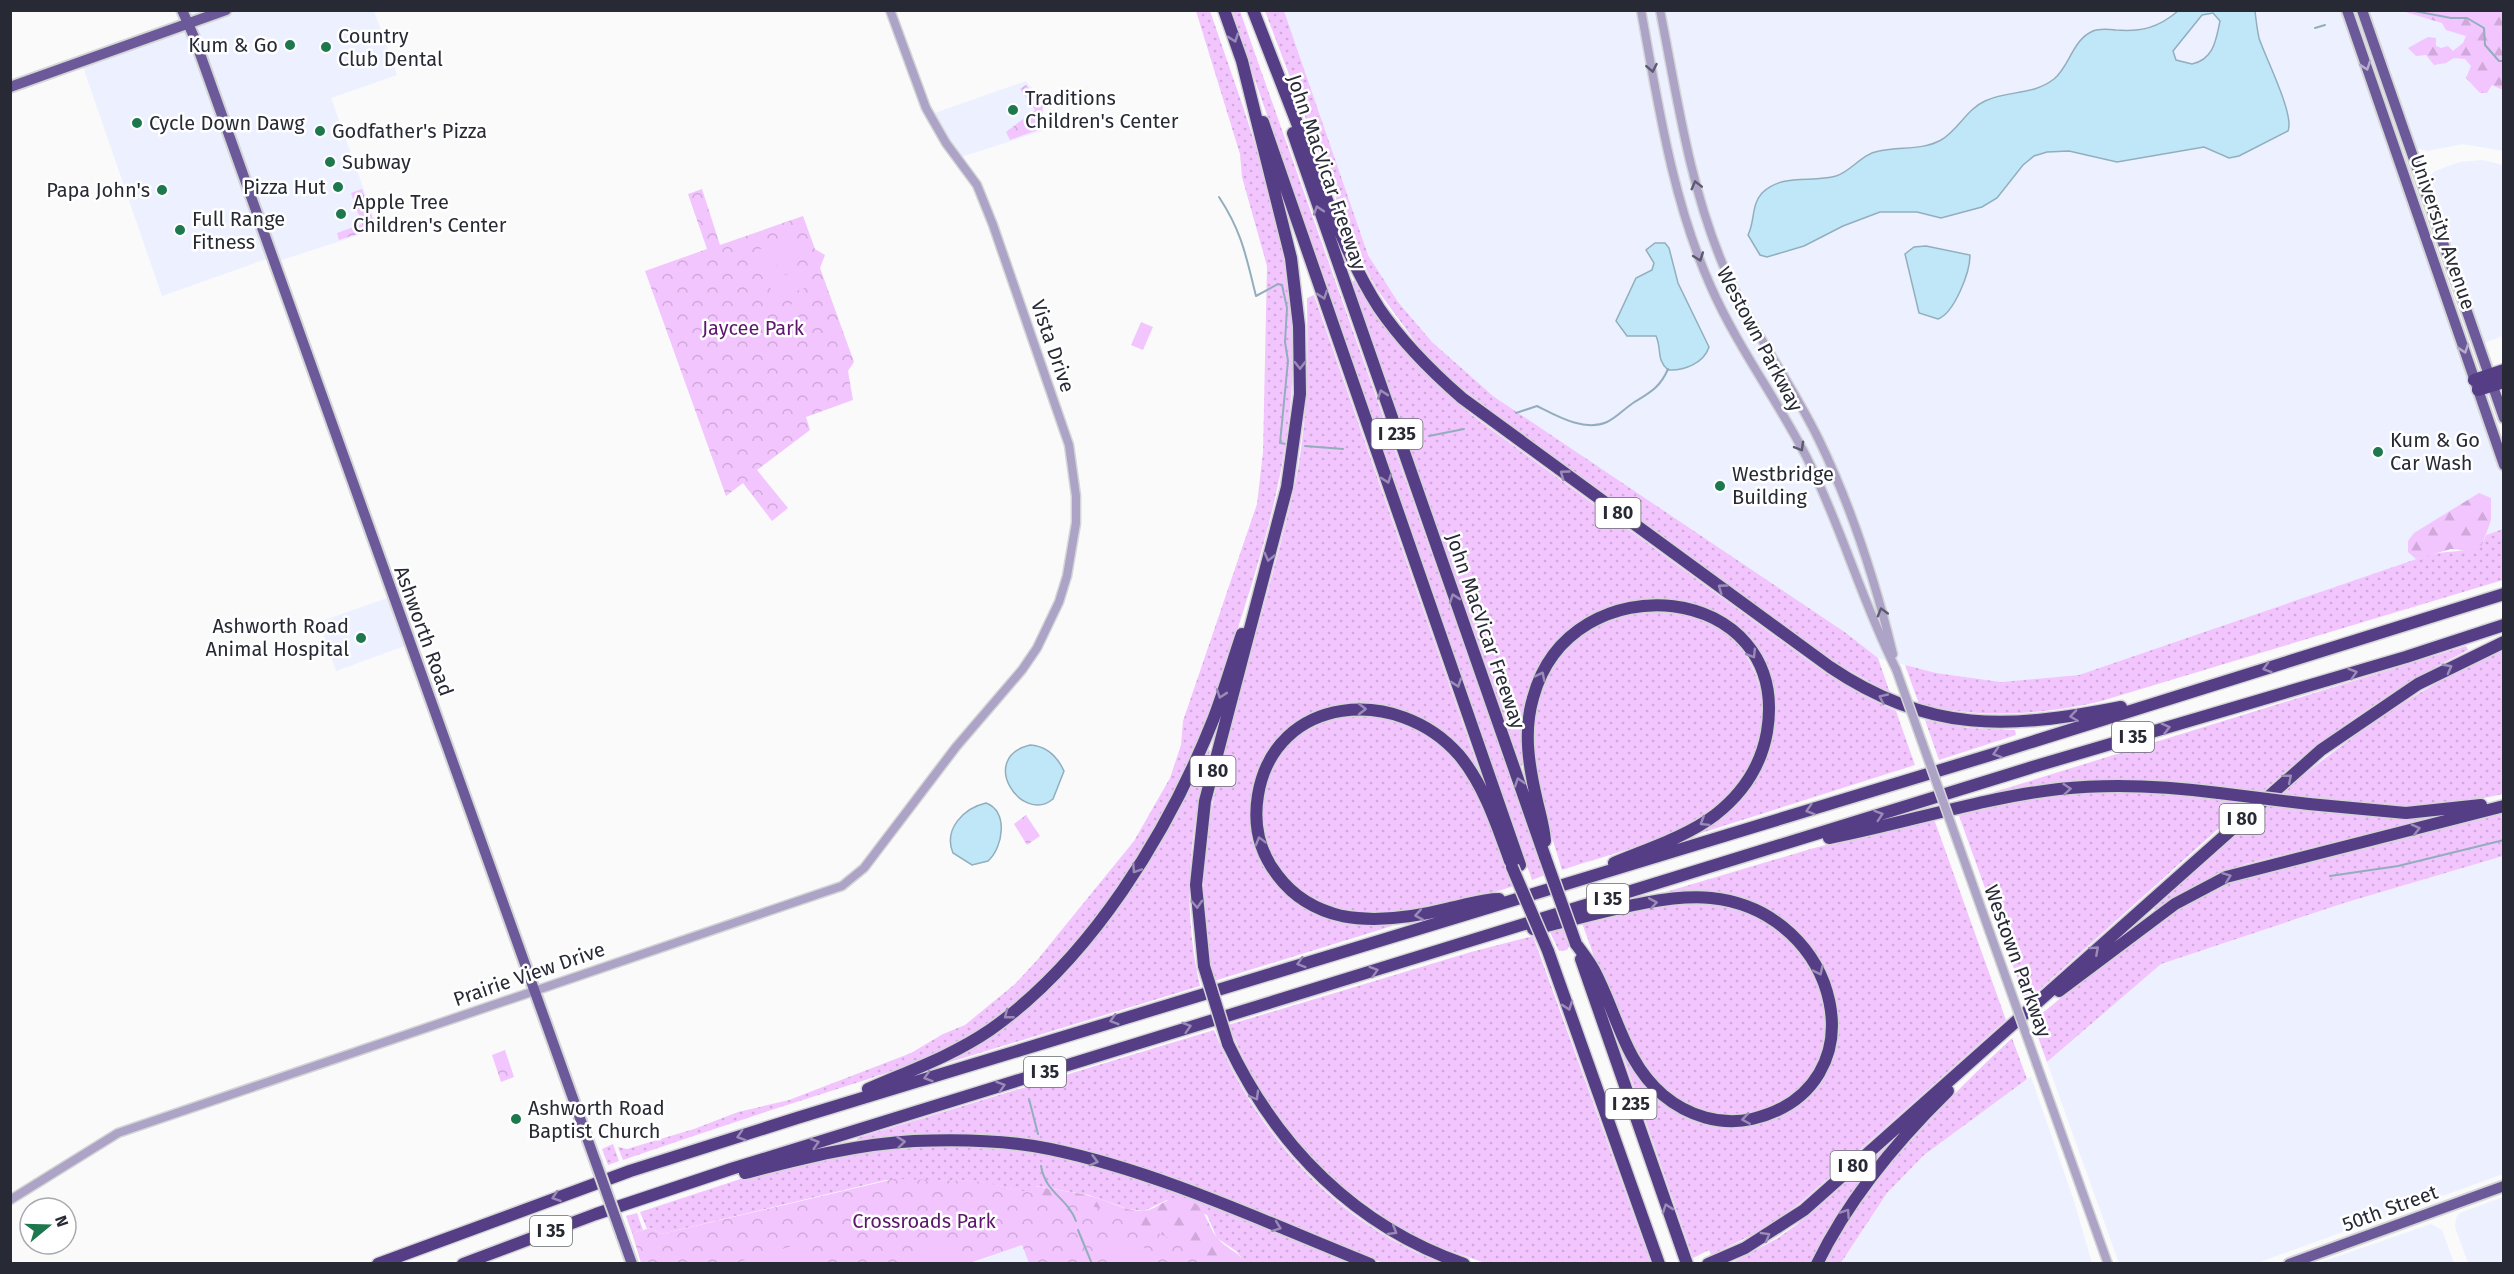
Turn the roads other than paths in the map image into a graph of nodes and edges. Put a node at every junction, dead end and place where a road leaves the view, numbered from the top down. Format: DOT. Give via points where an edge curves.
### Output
graph roads {
  1 [pos="182,10"];
  2 [pos="226,10"];
  3 [pos="890,10"];
  4 [pos="1224,10"];
  5 [pos="1253,10"];
  6 [pos="1641,10"];
  7 [pos="1660,10"];
  8 [pos="2347,10"];
  9 [pos="2362,10"];
  10 [pos="188,24"];
  11 [pos="1242,61"];
  12 [pos="10,87"];
  13 [pos="2504,370"];
  14 [pos="2495,381"];
  15 [pos="2476,385"];
  16 [pos="2504,418"];
  17 [pos="2504,465"];
  18 [pos="1263,580"];
  19 [pos="2504,594"];
  20 [pos="2504,625"];
  21 [pos="2504,642"];
  22 [pos="1896,669"];
  23 [pos="2193,691"];
  24 [pos="997,699"];
  25 [pos="2504,801"];
  26 [pos="2504,806"];
  27 [pos="1764,852"];
  28 [pos="1545,857"];
  29 [pos="1516,866"];
  30 [pos="1555,888"];
  31 [pos="1518,899"];
  32 [pos="1576,944"];
  33 [pos="1452,947"];
  34 [pos="534,990"];
  35 [pos="2004,1031"];
  36 [pos="1979,1053"];
  37 [pos="797,1118"];
  38 [pos="2504,1186"];
  39 [pos="639,1199"];
  40 [pos="10,1200"];
  41 [pos="1711,1262"];
  42 [pos="378,1263"];
  43 [pos="463,1263"];
  44 [pos="632,1263"];
  45 [pos="1370,1263"];
  46 [pos="1464,1263"];
  47 [pos="1659,1263"];
  48 [pos="1687,1263"];
  49 [pos="1817,1263"];
  50 [pos="2108,1263"];
  51 [pos="2289,1263"];
  1 -- 10 [label="main road, Ashworth Road"];
  2 -- 10 [label="main road"];
  3 -- 24 [label="street, Vista Drive" via="926,108 985,203 1062,424 1072,464 1076,523 1059,602 1037,648"];
  4 -- 11 [label="highway, I 80, one-way"];
  23 -- 5 [label="highway, I 80, one-way" via="2090,713 1988,723 1908,709 1855,684 1811,653 1469,404 1403,340 1358,271"];
  28 -- 5 [label="highway, John MacVicar Freeway / I 235, one-way" via="1324,228"];
  6 -- 22 [label="street, Westown Parkway, one-way" via="1674,176 1704,271 1725,318 1806,457"];
  22 -- 7 [label="street, Westown Parkway, one-way" via="1870,570 1833,468 1751,324 1715,245 1676,101"];
  8 -- 15 [label="main road, University Avenue, one-way"];
  9 -- 14 [label="main road, University Avenue"];
  10 -- 12 [label="main road"];
  10 -- 34 [label="main road, Ashworth Road"];
  11 -- 18 [label="highway, I 80, one-way" via="1291,258 1299,326 1298,416 1287,487"];
  11 -- 29 [label="highway, I 235, one-way"];
  13 -- 14 [label="highway"];
  14 -- 15 [label="highway"];
  14 -- 16 [label="main road, University Avenue"];
  15 -- 17 [label="main road, University Avenue"];
  18 -- 37 [label="highway, one-way" via="1213,720 1186,781 1140,864 1063,964 1017,1008 960,1048"];
  18 -- 46 [label="highway, I 80, one-way, bridge" via="1205,801 1196,885 1204,966 1228,1044 1258,1101 1308,1165 1370,1217 1405,1238"];
  19 -- 23 [label="highway, I 80, one-way"];
  27 -- 20 [label="highway, I 35, one-way"];
  35 -- 21 [label="highway, I 80, one-way" via="2322,750 2418,684"];
  22 -- 50 [label="street, Westown Parkway, bridge"];
  23 -- 30 [label="highway, I 35, one-way"];
  24 -- 34 [label="street, Prairie View Drive" via="864,868 842,886"];
  27 -- 25 [label="highway, one-way, bridge" via="2058,789 2118,785 2406,813"];
  35 -- 26 [label="highway, one-way" via="2175,904 2226,877"];
  27 -- 33 [label="highway, I 35"];
  28 -- 30 [label="highway, one-way" via="1544,830 1527,745 1532,700 1554,654 1583,626 1611,612 1640,605 1686,606 1727,626 1745,643 1766,685 1768,723 1751,777 1728,804 1698,826"];
  28 -- 32 [label="highway, John MacVicar Freeway / I 235, bridge"];
  31 -- 29 [label="highway, one-way" via="1489,899 1426,914 1383,919 1342,916 1322,910 1282,882 1261,849 1255,820 1260,783 1273,754 1287,738 1320,716 1365,708 1399,715 1439,737 1460,756"];
  29 -- 47 [label="highway, I 235, one-way, bridge"];
  30 -- 31 [label="highway, I 35"];
  31 -- 37 [label="highway, I 35, one-way"];
  33 -- 32 [label="highway, one-way" via="1672,899 1708,898 1754,908 1796,937 1825,984 1831,1015 1830,1037 1815,1078 1784,1106 1742,1121 1721,1121 1680,1108 1638,1066 1619,1032 1594,970"];
  48 -- 32 [label="highway, John MacVicar Freeway / I 235, one-way"];
  39 -- 33 [label="highway, I 35, one-way"];
  34 -- 40 [label="street, Prairie View Drive" via="118,1132"];
  34 -- 44 [label="main road, Ashworth Road, bridge"];
  35 -- 36 [label="highway, I 80"];
  41 -- 36 [label="highway, I 80, one-way" via="1775,1230 1804,1210"];
  49 -- 36 [label="highway, one-way" via="1865,1187 1920,1120 1971,1069"];
  37 -- 42 [label="highway, I 35, one-way" via="620,1174"];
  38 -- 51 [label="main road, 50th Street"];
  39 -- 43 [label="highway, I 35"];
  39 -- 45 [label="highway, one-way" via="853,1148 913,1141 974,1141 1048,1148 1131,1171"];
}
